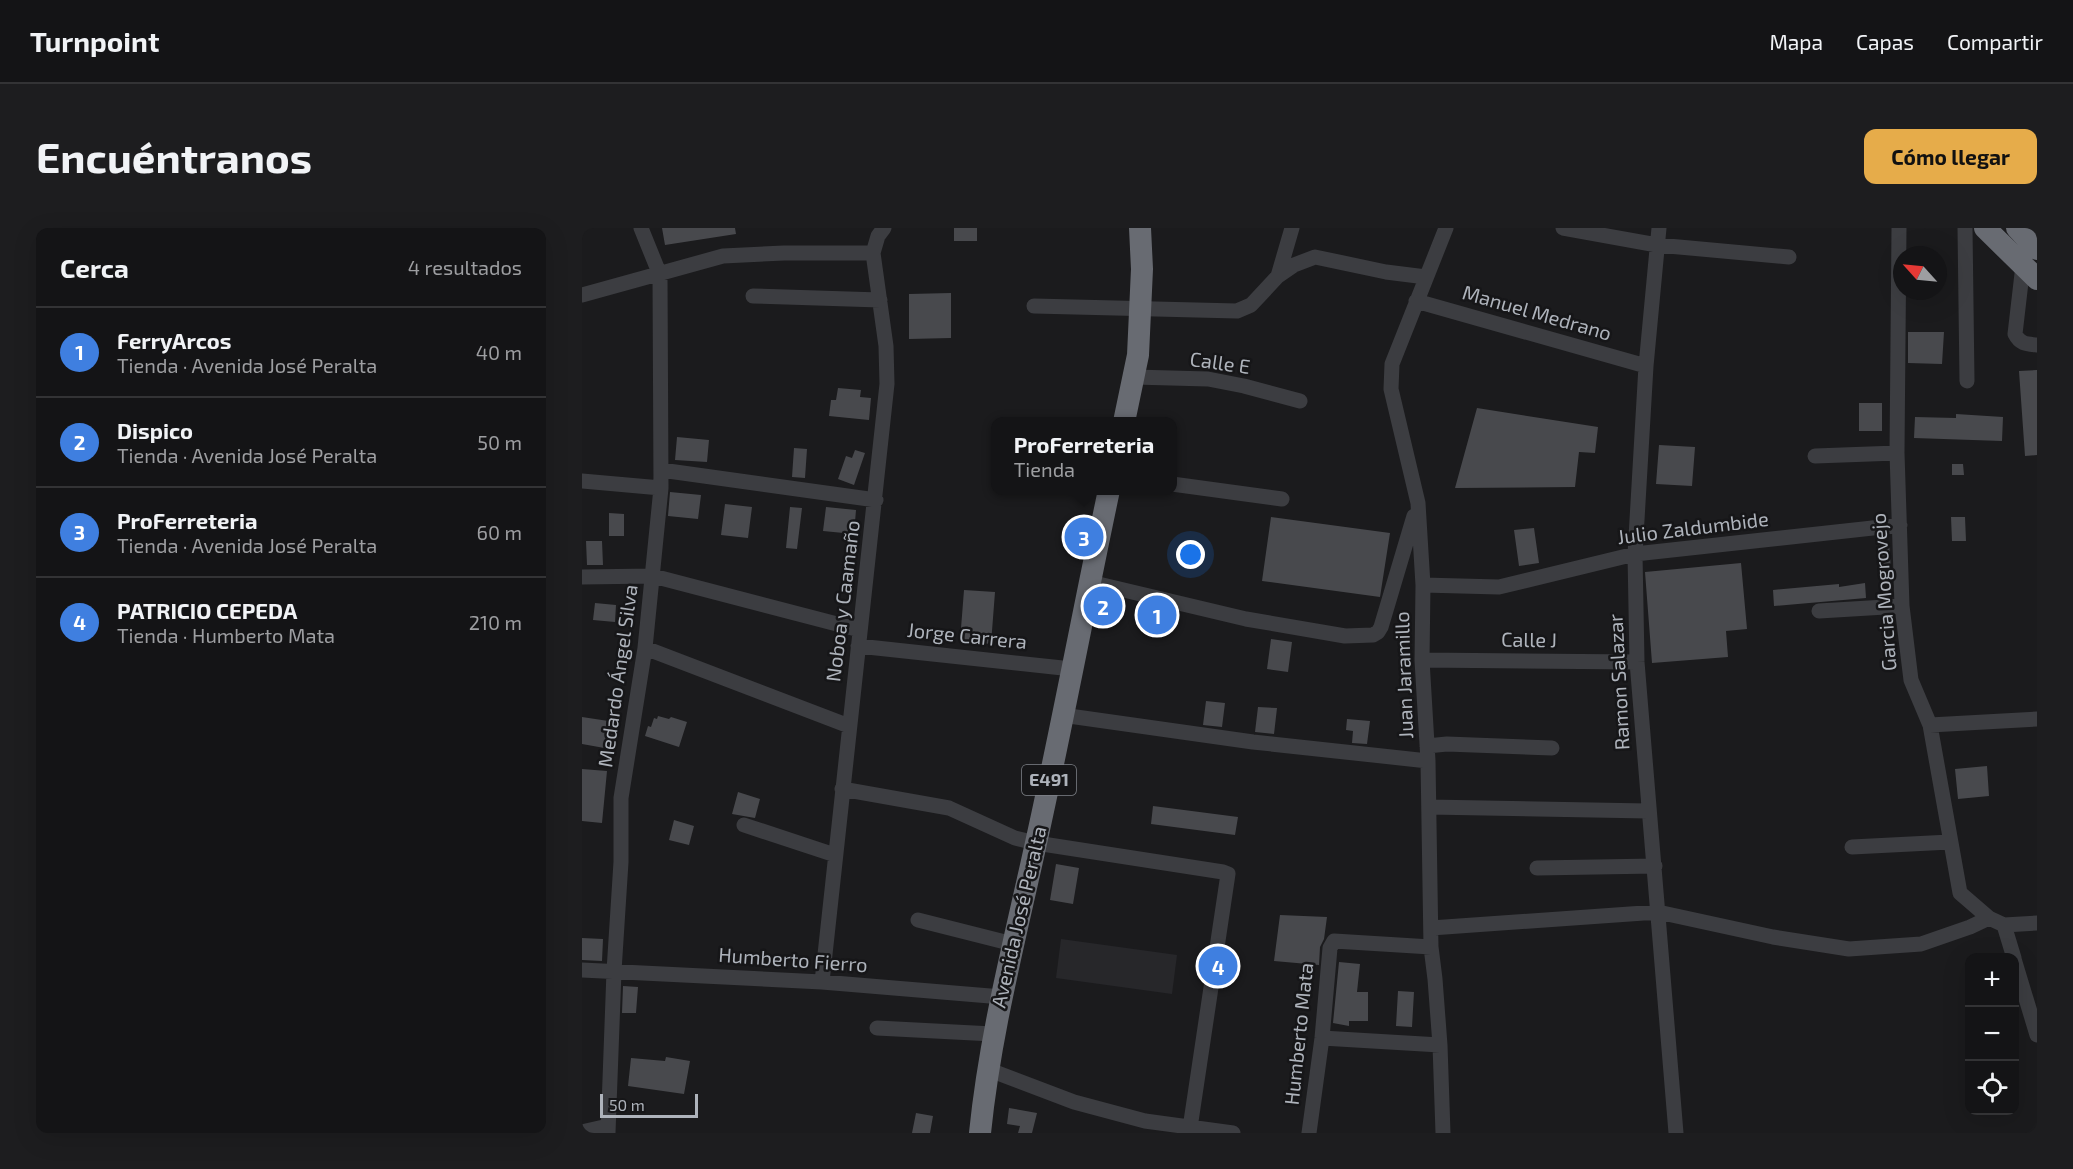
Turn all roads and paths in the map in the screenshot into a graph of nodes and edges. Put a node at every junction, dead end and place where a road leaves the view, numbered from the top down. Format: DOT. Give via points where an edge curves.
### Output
graph roads {
  1 [pos="641,228"];
  2 [pos="884,228"];
  3 [pos="1140,228"];
  4 [pos="1292,228"];
  5 [pos="1446,228"];
  6 [pos="1563,228"];
  7 [pos="1659,228"];
  8 [pos="1899,228"];
  9 [pos="1965,228"];
  10 [pos="1985,228"];
  11 [pos="2017,228"];
  12 [pos="1657,245"];
  13 [pos="873,253"];
  14 [pos="1789,257"];
  15 [pos="2032,264"];
  16 [pos="660,275"];
  17 [pos="1278,276"];
  18 [pos="1426,277"];
  19 [pos="582,295"];
  20 [pos="753,296"];
  21 [pos="880,300"];
  22 [pos="1416,301"];
  23 [pos="1034,306"];
  24 [pos="1140,309"];
  25 [pos="2037,345"];
  26 [pos="1646,366"];
  27 [pos="1134,377"];
  28 [pos="1967,381"];
  29 [pos="1300,400"];
  30 [pos="1125,417"];
  31 [pos="1897,453"];
  32 [pos="1815,456"];
  33 [pos="662,470"];
  34 [pos="582,481"];
  35 [pos="1177,485"];
  36 [pos="661,488"];
  37 [pos="1107,495"];
  38 [pos="1282,499"];
  39 [pos="876,500"];
  40 [pos="1418,503"];
  41 [pos="1900,525"];
  42 [pos="1635,554"];
  43 [pos="653,576"];
  44 [pos="582,577"];
  45 [pos="1090,582"];
  46 [pos="1423,585"];
  47 [pos="1902,606"];
  48 [pos="1819,611"];
  49 [pos="859,638"];
  50 [pos="645,648"];
  51 [pos="1422,660"];
  52 [pos="1636,662"];
  53 [pos="1072,669"];
  54 [pos="1062,715"];
  55 [pos="2037,719"];
  56 [pos="1930,725"];
  57 [pos="849,726"];
  58 [pos="1552,748"];
  59 [pos="1427,753"];
  60 [pos="842,789"];
  61 [pos="1429,807"];
  62 [pos="1648,811"];
  63 [pos="744,825"];
  64 [pos="1950,842"];
  65 [pos="1036,843"];
  66 [pos="1852,847"];
  67 [pos="835,855"];
  68 [pos="1654,866"];
  69 [pos="1537,868"];
  70 [pos="1658,912"];
  71 [pos="1989,918"];
  72 [pos="918,920"];
  73 [pos="2037,923"];
  74 [pos="2004,925"];
  75 [pos="1431,928"];
  76 [pos="1013,944"];
  77 [pos="1431,947"];
  78 [pos="2012,953"];
  79 [pos="582,970"];
  80 [pos="614,971"];
  81 [pos="2019,975"];
  82 [pos="822,982"];
  83 [pos="1002,997"];
  84 [pos="877,1028"];
  85 [pos="993,1034"];
  86 [pos="2037,1035"];
  87 [pos="1322,1038"];
  88 [pos="1440,1045"];
  89 [pos="987,1069"];
  90 [pos="1190,1128"];
  91 [pos="608,1130"];
  92 [pos="582,1131"];
  93 [pos="980,1133"];
  94 [pos="1233,1133"];
  95 [pos="1310,1133"];
  96 [pos="1443,1133"];
  97 [pos="1676,1133"];
  1 -- 16 [label="street, Medardo Ángel Silva"];
  2 -- 13 [label="street"];
  3 -- 24 [label="highway"];
  4 -- 17 [label="street"];
  5 -- 18 [label="street, Juan Jaramillo"];
  6 -- 12 [label="street"];
  7 -- 12 [label="street, Ramon Salazar"];
  8 -- 31 [label="street, Garcia Mogrovejo"];
  9 -- 28 [label="street"];
  10 -- 15 [label="highway"];
  11 -- 15 [label="highway"];
  12 -- 14 [label="street"];
  12 -- 26 [label="street, Ramon Salazar"];
  13 -- 16 [label="street" via="723,256"];
  13 -- 21 [label="street, Noboa y Caamaño"];
  15 -- 25 [label="street" via="2014,334 2024,344"];
  16 -- 19 [label="street"];
  16 -- 33 [label="street, Medardo Ángel Silva"];
  17 -- 18 [label="street" via="1315,257"];
  17 -- 24 [label="street" via="1251,305 1237,310"];
  18 -- 22 [label="street, Juan Jaramillo"];
  20 -- 21 [label="street"];
  21 -- 39 [label="street, Noboa y Caamaño" via="887,384"];
  22 -- 26 [label="street, Manuel Medrano"];
  22 -- 40 [label="street, Juan Jaramillo" via="1392,364 1391,389"];
  23 -- 24 [label="street"];
  24 -- 27 [label="highway"];
  26 -- 42 [label="street, Ramon Salazar"];
  27 -- 29 [label="street, Calle E" via="1208,379"];
  27 -- 30 [label="highway"];
  31 -- 32 [label="street"];
  31 -- 41 [label="street, Garcia Mogrovejo"];
  33 -- 36 [label="street, Medardo Ángel Silva"];
  33 -- 39 [label="street"];
  34 -- 36 [label="street"];
  35 -- 38 [label="street"];
  36 -- 43 [label="street, Medardo Ángel Silva"];
  37 -- 45 [label="highway, Avenida José Peralta / E491"];
  39 -- 49 [label="street, Noboa y Caamaño"];
  40 -- 45 [label="street" via="1381,627 1373,635 1345,636 1246,619"];
  40 -- 46 [label="street, Juan Jaramillo"];
  41 -- 42 [label="street, Julio Zaldumbide"];
  41 -- 47 [label="street, Garcia Mogrovejo"];
  42 -- 46 [label="street, Julio Zaldumbide" via="1499,587"];
  42 -- 52 [label="street, Ramon Salazar"];
  43 -- 44 [label="street"];
  43 -- 49 [label="street, Jorge Carrera"];
  43 -- 50 [label="street, Medardo Ángel Silva"];
  45 -- 53 [label="highway, Avenida José Peralta / E491"];
  46 -- 51 [label="street, Juan Jaramillo"];
  47 -- 48 [label="street"];
  47 -- 56 [label="street, Garcia Mogrovejo" via="1911,680"];
  49 -- 53 [label="street, Jorge Carrera"];
  49 -- 57 [label="street, Noboa y Caamaño"];
  50 -- 57 [label="street"];
  50 -- 80 [label="street, Medardo Ángel Silva" via="621,798"];
  51 -- 52 [label="street, Calle J"];
  51 -- 59 [label="street, Juan Jaramillo"];
  52 -- 62 [label="street, Ramon Salazar"];
  53 -- 54 [label="highway, Avenida José Peralta / E491"];
  54 -- 59 [label="street" via="1253,742"];
  54 -- 65 [label="highway, Avenida José Peralta / E491"];
  55 -- 56 [label="street"];
  56 -- 64 [label="street, Garcia Mogrovejo"];
  57 -- 60 [label="street, Noboa y Caamaño"];
  58 -- 59 [label="street" via="1447,744"];
  59 -- 61 [label="street, Juan Jaramillo"];
  60 -- 65 [label="street" via="949,808 1015,838"];
  60 -- 67 [label="street, Noboa y Caamaño"];
  61 -- 62 [label="street"];
  61 -- 75 [label="street, Juan Jaramillo"];
  62 -- 68 [label="street, Ramon Salazar"];
  63 -- 67 [label="street"];
  64 -- 66 [label="street"];
  64 -- 71 [label="street, Garcia Mogrovejo" via="1960,893"];
  65 -- 76 [label="highway, Avenida José Peralta / E491"];
  65 -- 90 [label="street" via="1227,874"];
  67 -- 82 [label="street, Noboa y Caamaño"];
  68 -- 69 [label="street"];
  68 -- 70 [label="street, Ramon Salazar"];
  70 -- 71 [label="street" via="1849,949 1920,944"];
  70 -- 75 [label="street"];
  70 -- 97 [label="street, Ramon Salazar"];
  71 -- 74 [label="street, Garcia Mogrovejo"];
  72 -- 76 [label="street"];
  73 -- 74 [label="street"];
  74 -- 78 [label="street"];
  75 -- 77 [label="street, Juan Jaramillo"];
  76 -- 83 [label="highway, Avenida José Peralta / E491"];
  77 -- 87 [label="street, Humberto Mata" via="1334,941 1330,948"];
  77 -- 88 [label="street, Juan Jaramillo"];
  79 -- 80 [label="street, Humberto Fierro"];
  80 -- 82 [label="street, Humberto Fierro"];
  80 -- 91 [label="street, Medardo Ángel Silva"];
  81 -- 86 [label="street"];
  82 -- 83 [label="street, Humberto Fierro"];
  83 -- 85 [label="highway, Avenida José Peralta / E491"];
  84 -- 85 [label="street"];
  85 -- 89 [label="highway, Avenida José Peralta / E491"];
  87 -- 88 [label="street"];
  87 -- 95 [label="street, Humberto Mata"];
  88 -- 96 [label="street, Juan Jaramillo"];
  89 -- 90 [label="street" via="1074,1102 1145,1121"];
  89 -- 93 [label="highway, Avenida José Peralta / E491"];
  90 -- 94 [label="street"];
  91 -- 92 [label="street"];
}
